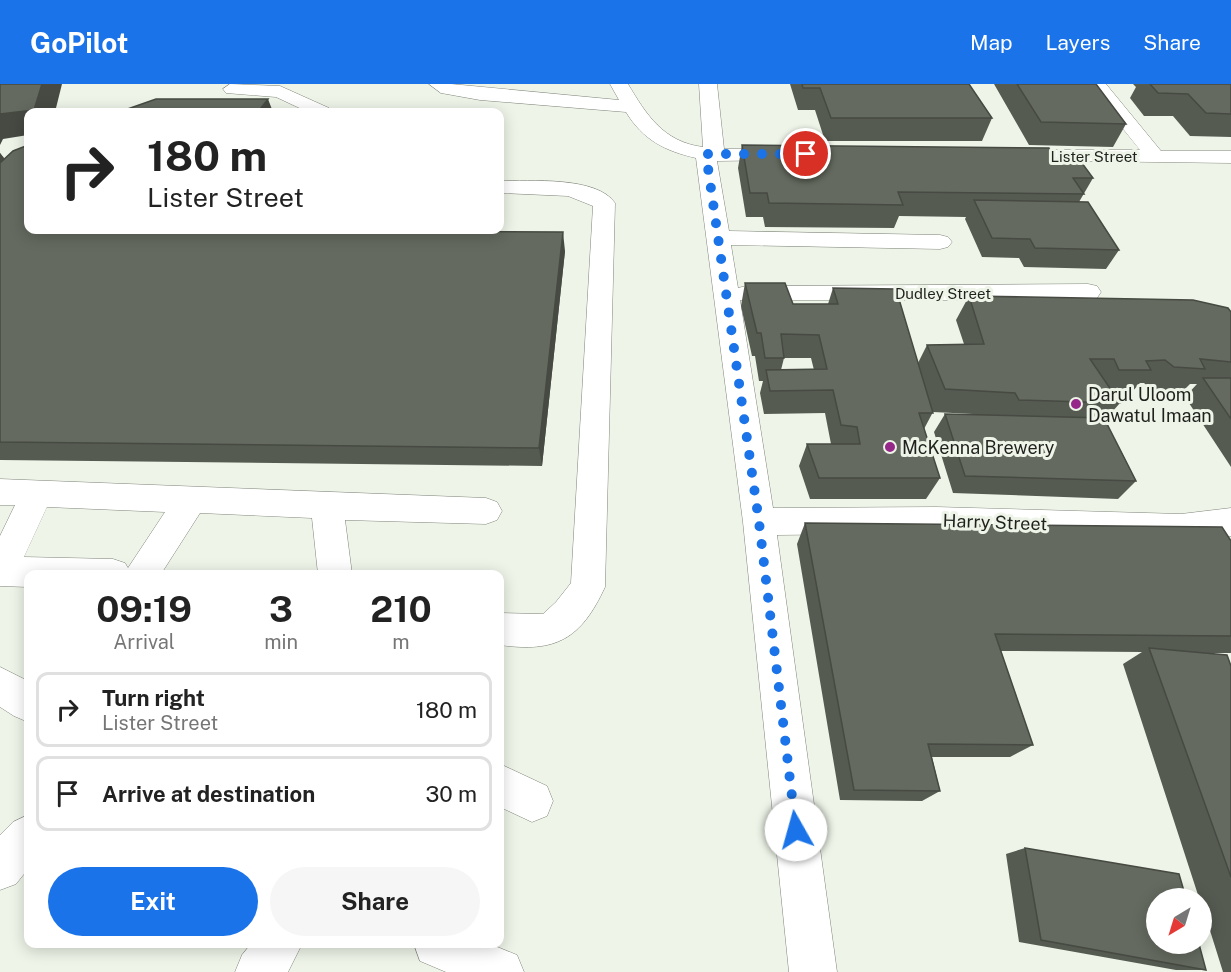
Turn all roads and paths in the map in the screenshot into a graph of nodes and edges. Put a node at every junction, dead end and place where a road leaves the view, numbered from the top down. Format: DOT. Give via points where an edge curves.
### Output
graph roads {
  1 [pos="438,84"];
  2 [pos="619,84"];
  3 [pos="708,84"];
  4 [pos="1096,84"];
  5 [pos="232,88"];
  6 [pos="634,107"];
  7 [pos="314,108"];
  8 [pos="711,154"];
  9 [pos="809,154"];
  10 [pos="996,156"];
  11 [pos="1156,157"];
  12 [pos="1231,157"];
  13 [pos="504,187"];
  14 [pos="718,238"];
  15 [pos="940,242"];
  16 [pos="1088,292"];
  17 [pos="726,294"];
  18 [pos="0,492"];
  19 [pos="37,494"];
  20 [pos="191,500"];
  21 [pos="327,506"];
  22 [pos="486,512"];
  23 [pos="759,522"];
  24 [pos="1231,522"];
  25 [pos="145,570"];
  26 [pos="335,570"];
  27 [pos="24,572"];
  28 [pos="504,629"];
  29 [pos="0,685"];
  30 [pos="24,700"];
  31 [pos="24,841"];
  32 [pos="0,868"];
  33 [pos="276,948"];
  34 [pos="445,948"];
  35 [pos="259,972"];
  36 [pos="500,972"];
  37 [pos="813,972"];
  1 -- 6 [label="street" via="447,90 480,94"];
  2 -- 6 [label="street"];
  3 -- 8 [label="street"];
  4 -- 11 [label="street"];
  5 -- 7 [label="street" via="280,92"];
  6 -- 8 [label="street" via="649,130 670,145"];
  8 -- 9 [label="street"];
  8 -- 14 [label="street"];
  10 -- 11 [label="street, Lister Street"];
  11 -- 12 [label="street, Lister Street"];
  13 -- 28 [label="street" via="555,188 595,196 604,203 588,587 562,624 539,633"];
  14 -- 15 [label="street"];
  14 -- 17 [label="street"];
  16 -- 17 [label="street, Dudley Street"];
  17 -- 23 [label="street"];
  18 -- 19 [label="street"];
  19 -- 20 [label="street"];
  19 -- 27 [label="street" via="0,571"];
  20 -- 21 [label="street"];
  20 -- 25 [label="street"];
  21 -- 22 [label="street"];
  21 -- 26 [label="street"];
  23 -- 24 [label="street, Harry Street" via="937,518 1181,528"];
  23 -- 37 [label="street"];
  29 -- 30 [label="street"];
  31 -- 32 [label="street"];
  33 -- 35 [label="street"];
  34 -- 36 [label="street"];
}
